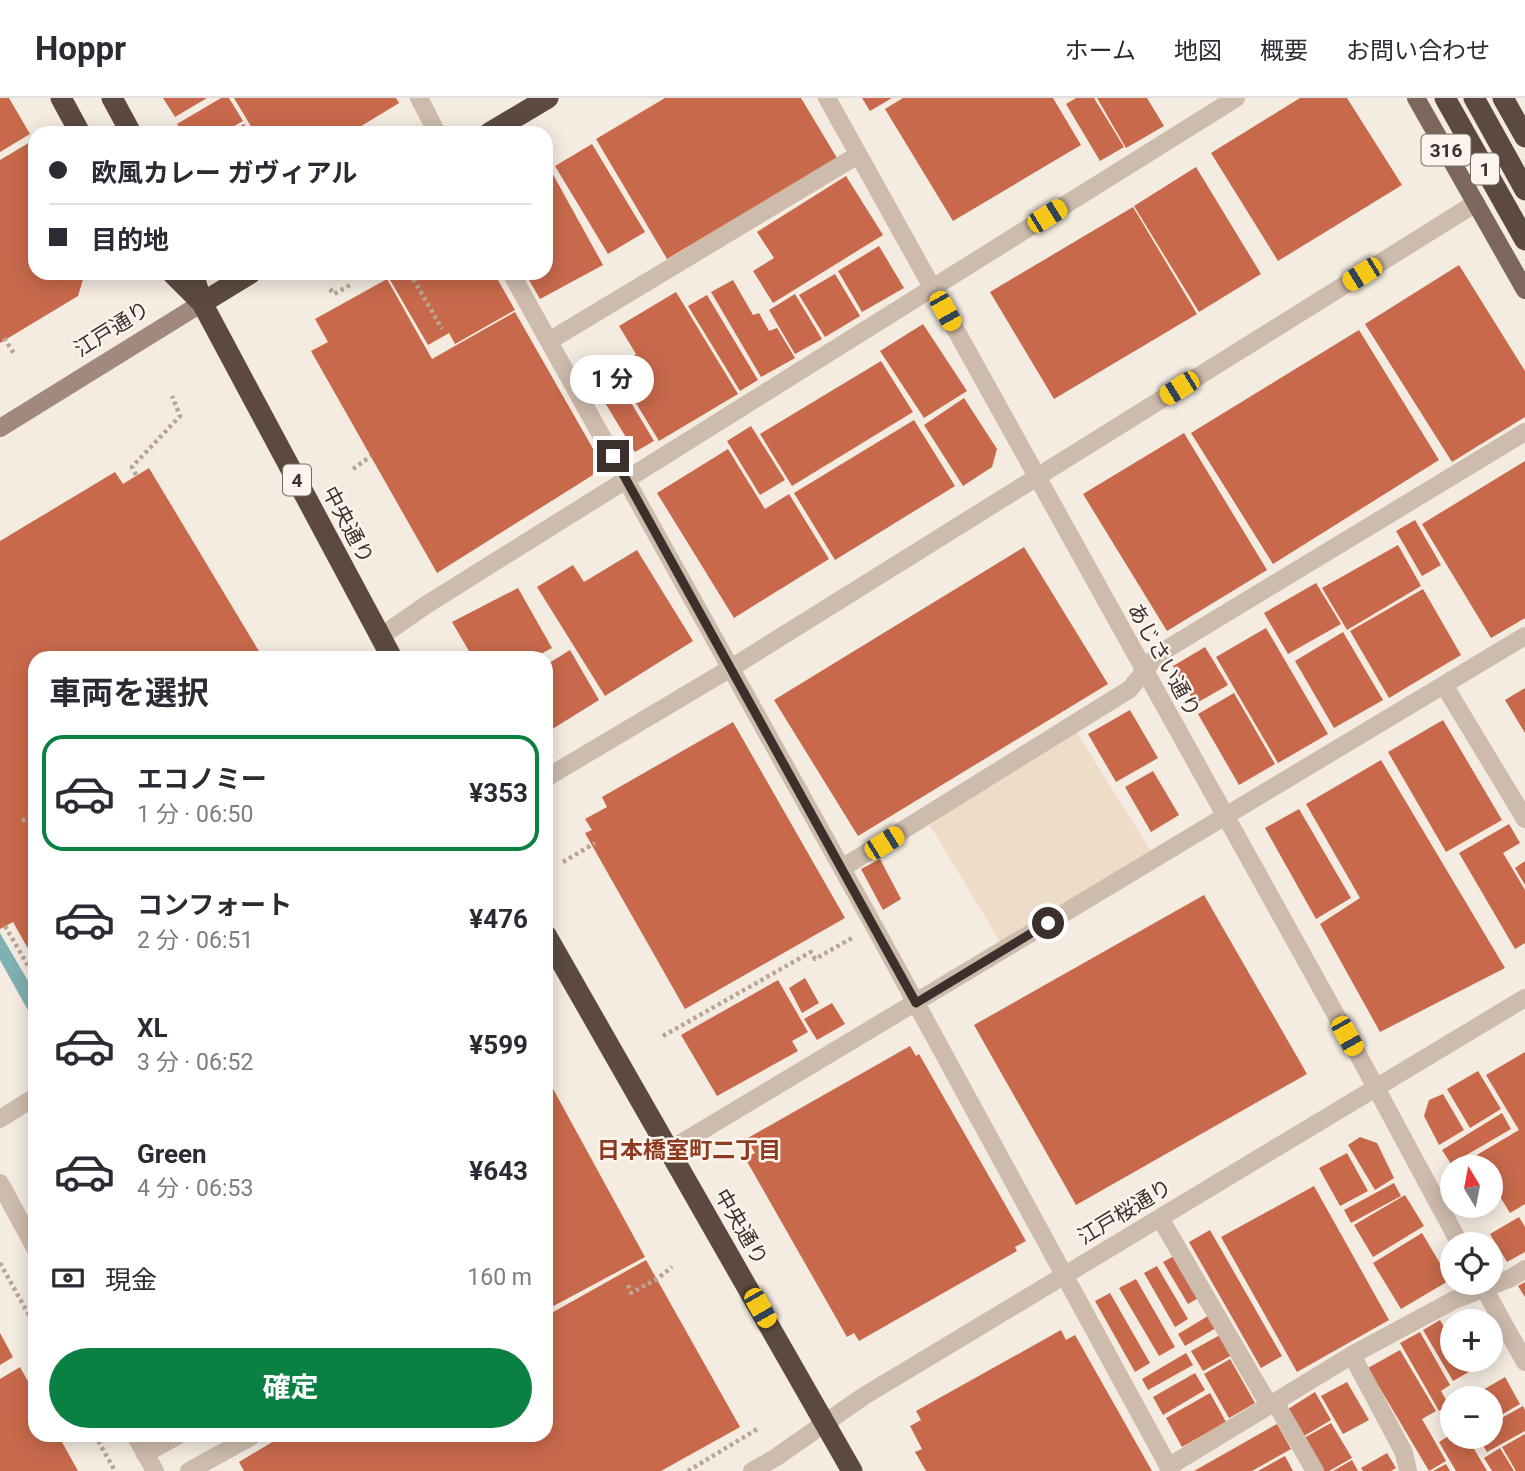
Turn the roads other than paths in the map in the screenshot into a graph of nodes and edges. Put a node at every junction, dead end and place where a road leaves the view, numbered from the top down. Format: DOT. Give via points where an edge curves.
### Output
graph roads {
  1 [pos="61,98"];
  2 [pos="112,98"];
  3 [pos="419,98"];
  4 [pos="548,98"];
  5 [pos="827,98"];
  6 [pos="1236,98"];
  7 [pos="1416,98"];
  8 [pos="1446,98"];
  9 [pos="1474,98"];
  10 [pos="1503,98"];
  11 [pos="76,126"];
  12 [pos="127,126"];
  13 [pos="433,126"];
  14 [pos="501,126"];
  15 [pos="1525,137"];
  16 [pos="858,155"];
  17 [pos="1524,189"];
  18 [pos="1476,203"];
  19 [pos="1525,240"];
  20 [pos="179,280"];
  21 [pos="195,280"];
  22 [pos="240,280"];
  23 [pos="515,280"];
  24 [pos="932,288"];
  25 [pos="1525,290"];
  26 [pos="202,303"];
  27 [pos="549,341"];
  28 [pos="0,428"];
  29 [pos="1525,432"];
  30 [pos="1037,477"];
  31 [pos="626,480"];
  32 [pos="1525,636"];
  33 [pos="380,637"];
  34 [pos="388,651"];
  35 [pos="730,668"];
  36 [pos="1145,672"];
  37 [pos="1444,685"];
  38 [pos="553,774"];
  39 [pos="1225,817"];
  40 [pos="1525,819"];
  41 [pos="842,868"];
  42 [pos="553,947"];
  43 [pos="1525,998"];
  44 [pos="916,1003"];
  45 [pos="1375,1088"];
  46 [pos="28,1101"];
  47 [pos="0,1119"];
  48 [pos="668,1151"];
  49 [pos="0,1183"];
  50 [pos="1160,1217"];
  51 [pos="1453,1232"];
  52 [pos="28,1235"];
  53 [pos="1525,1269"];
  54 [pos="1064,1276"];
  55 [pos="1503,1280"];
  56 [pos="1463,1295"];
  57 [pos="1488,1295"];
  58 [pos="1352,1355"];
  59 [pos="1525,1362"];
  60 [pos="1272,1404"];
  61 [pos="825,1423"];
  62 [pos="139,1442"];
  63 [pos="166,1442"];
  64 [pos="241,1442"];
  65 [pos="145,1454"];
  66 [pos="1169,1469"];
  67 [pos="155,1471"];
  68 [pos="189,1471"];
  69 [pos="752,1471"];
  70 [pos="852,1471"];
  71 [pos="1315,1471"];
  72 [pos="1409,1471"];
  1 -- 11 [label="highway"];
  2 -- 12 [label="highway"];
  3 -- 13 [label="street"];
  4 -- 14 [label="highway"];
  5 -- 16 [label="street, あじさい通り"];
  6 -- 24 [label="street"];
  7 -- 18 [label="main road, 316"];
  8 -- 19 [label="highway, 1"];
  9 -- 17 [label="highway"];
  10 -- 15 [label="highway"];
  16 -- 24 [label="street, あじさい通り"];
  16 -- 27 [label="street"];
  18 -- 25 [label="main road, 316"];
  18 -- 30 [label="street"];
  20 -- 26 [label="highway, 中央通り"];
  21 -- 26 [label="highway, 中央通り"];
  22 -- 26 [label="highway, 江戸通り"];
  23 -- 27 [label="street"];
  24 -- 30 [label="street, あじさい通り"];
  24 -- 31 [label="street"];
  26 -- 28 [label="main road, 江戸通り"];
  26 -- 33 [label="highway, 中央通り / 4"];
  27 -- 31 [label="street"];
  29 -- 36 [label="street" via="1157,655"];
  30 -- 35 [label="street"];
  30 -- 36 [label="street, あじさい通り"];
  31 -- 33 [label="street"];
  31 -- 35 [label="street"];
  32 -- 37 [label="street"];
  33 -- 34 [label="highway, 中央通り / 4"];
  35 -- 38 [label="street"];
  35 -- 41 [label="street"];
  36 -- 39 [label="street, あじさい通り"];
  36 -- 41 [label="street" via="1130,689"];
  37 -- 39 [label="street"];
  37 -- 40 [label="street"];
  39 -- 44 [label="street"];
  39 -- 45 [label="street, あじさい通り"];
  41 -- 44 [label="street"];
  42 -- 48 [label="highway, 中央通り"];
  43 -- 45 [label="street, 江戸桜通り"];
  44 -- 48 [label="street"];
  44 -- 54 [label="street"];
  45 -- 50 [label="street, 江戸桜通り"];
  45 -- 51 [label="street, あじさい通り"];
  46 -- 47 [label="street"];
  48 -- 61 [label="highway, 中央通り"];
  49 -- 52 [label="street"];
  50 -- 54 [label="street, 江戸桜通り"];
  50 -- 60 [label="street"];
  53 -- 55 [label="street"];
  54 -- 61 [label="street, 江戸桜通り"];
  54 -- 66 [label="street"];
  56 -- 58 [label="street"];
  57 -- 59 [label="street"];
  58 -- 60 [label="street"];
  58 -- 72 [label="street"];
  60 -- 66 [label="street"];
  60 -- 71 [label="street"];
  61 -- 69 [label="street, 江戸桜通り"];
  61 -- 70 [label="highway, 中央通り"];
  62 -- 65 [label="street"];
  63 -- 65 [label="street"];
  64 -- 68 [label="street"];
  65 -- 67 [label="street"];
}
